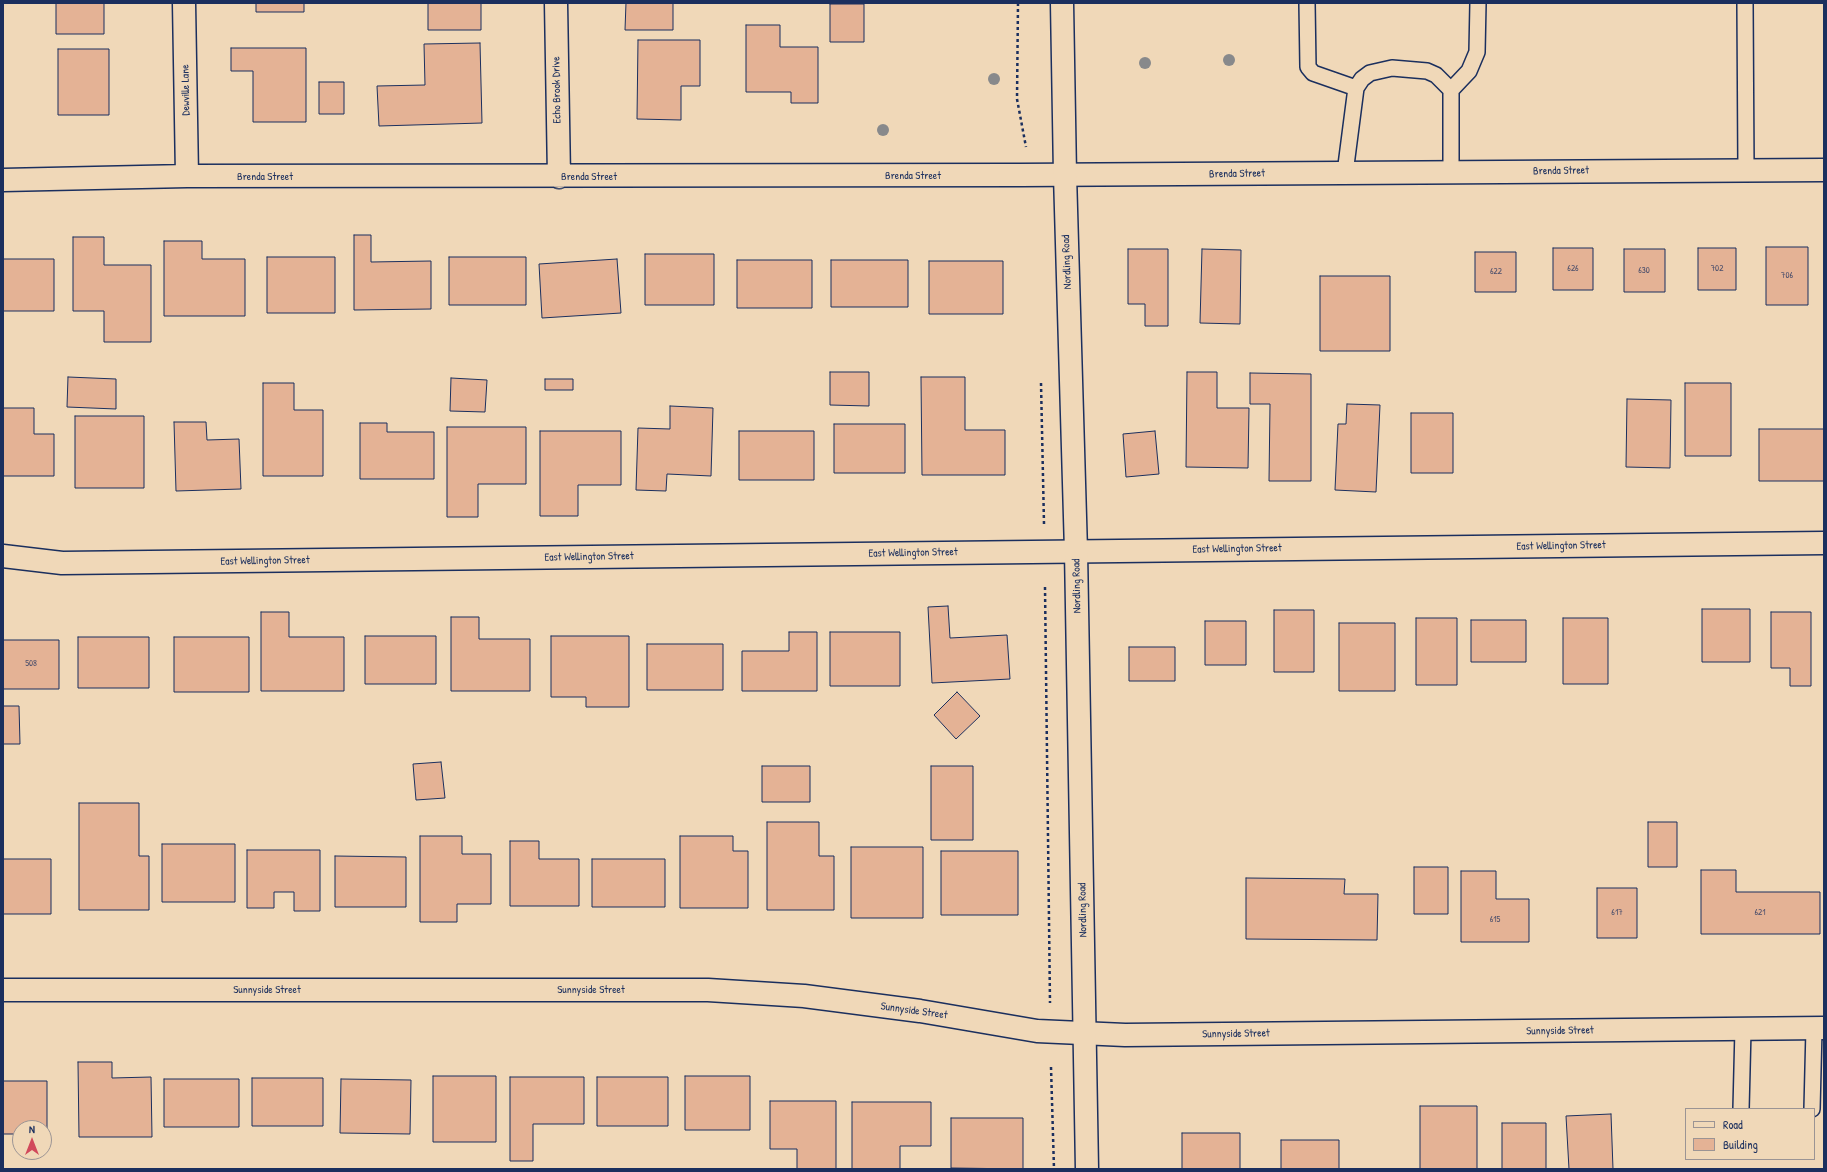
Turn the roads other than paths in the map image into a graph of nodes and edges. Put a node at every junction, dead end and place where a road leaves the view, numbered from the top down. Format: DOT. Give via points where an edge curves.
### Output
graph roads {
  1 [pos="184,3"];
  2 [pos="556,3"];
  3 [pos="1062,3"];
  4 [pos="1307,3"];
  5 [pos="1478,3"];
  6 [pos="1745,3"];
  7 [pos="1356,88"];
  8 [pos="1451,90"];
  9 [pos="1746,170"];
  10 [pos="1824,170"];
  11 [pos="1450,172"];
  12 [pos="1345,173"];
  13 [pos="1065,175"];
  14 [pos="187,176"];
  15 [pos="559,177"];
  16 [pos="3,180"];
  17 [pos="1824,543"];
  18 [pos="1076,551"];
  19 [pos="3,556"];
  20 [pos="3,990"];
  21 [pos="1743,1029"];
  22 [pos="1819,1029"];
  23 [pos="1085,1033"];
  24 [pos="1741,1108"];
  25 [pos="1812,1108"];
  26 [pos="1087,1169"];
  1 -- 14 [label="street, Dewville Lane"];
  2 -- 15 [label="street, Echo Brook Drive"];
  3 -- 13 [label="street, Nordling Road"];
  4 -- 7 [label="lane" via="1308,67 1313,73"];
  5 -- 8 [label="lane" via="1477,52 1469,70"];
  6 -- 9 [label="lane"];
  7 -- 8 [label="lane" via="1370,73 1392,68 1427,70"];
  7 -- 12 [label="lane"];
  8 -- 11 [label="lane"];
  9 -- 10 [label="street, Brenda Street"];
  9 -- 11 [label="street, Brenda Street"];
  11 -- 12 [label="street, Brenda Street"];
  12 -- 13 [label="street, Brenda Street"];
  13 -- 15 [label="street, Brenda Street"];
  13 -- 18 [label="street, Nordling Road"];
  14 -- 15 [label="street, Brenda Street"];
  14 -- 16 [label="street, Brenda Street"];
  17 -- 18 [label="street, East Wellington Street"];
  18 -- 19 [label="street, East Wellington Street" via="62,563"];
  18 -- 23 [label="street, Nordling Road"];
  20 -- 23 [label="street, Sunnyside Street" via="708,990 804,996 920,1011 1037,1031"];
  21 -- 22 [label="street, Sunnyside Street"];
  21 -- 23 [label="street, Sunnyside Street" via="1125,1035"];
  21 -- 24 [label="lane"];
  22 -- 25 [label="lane"];
  23 -- 26 [label="street, Nordling Road"];
}
